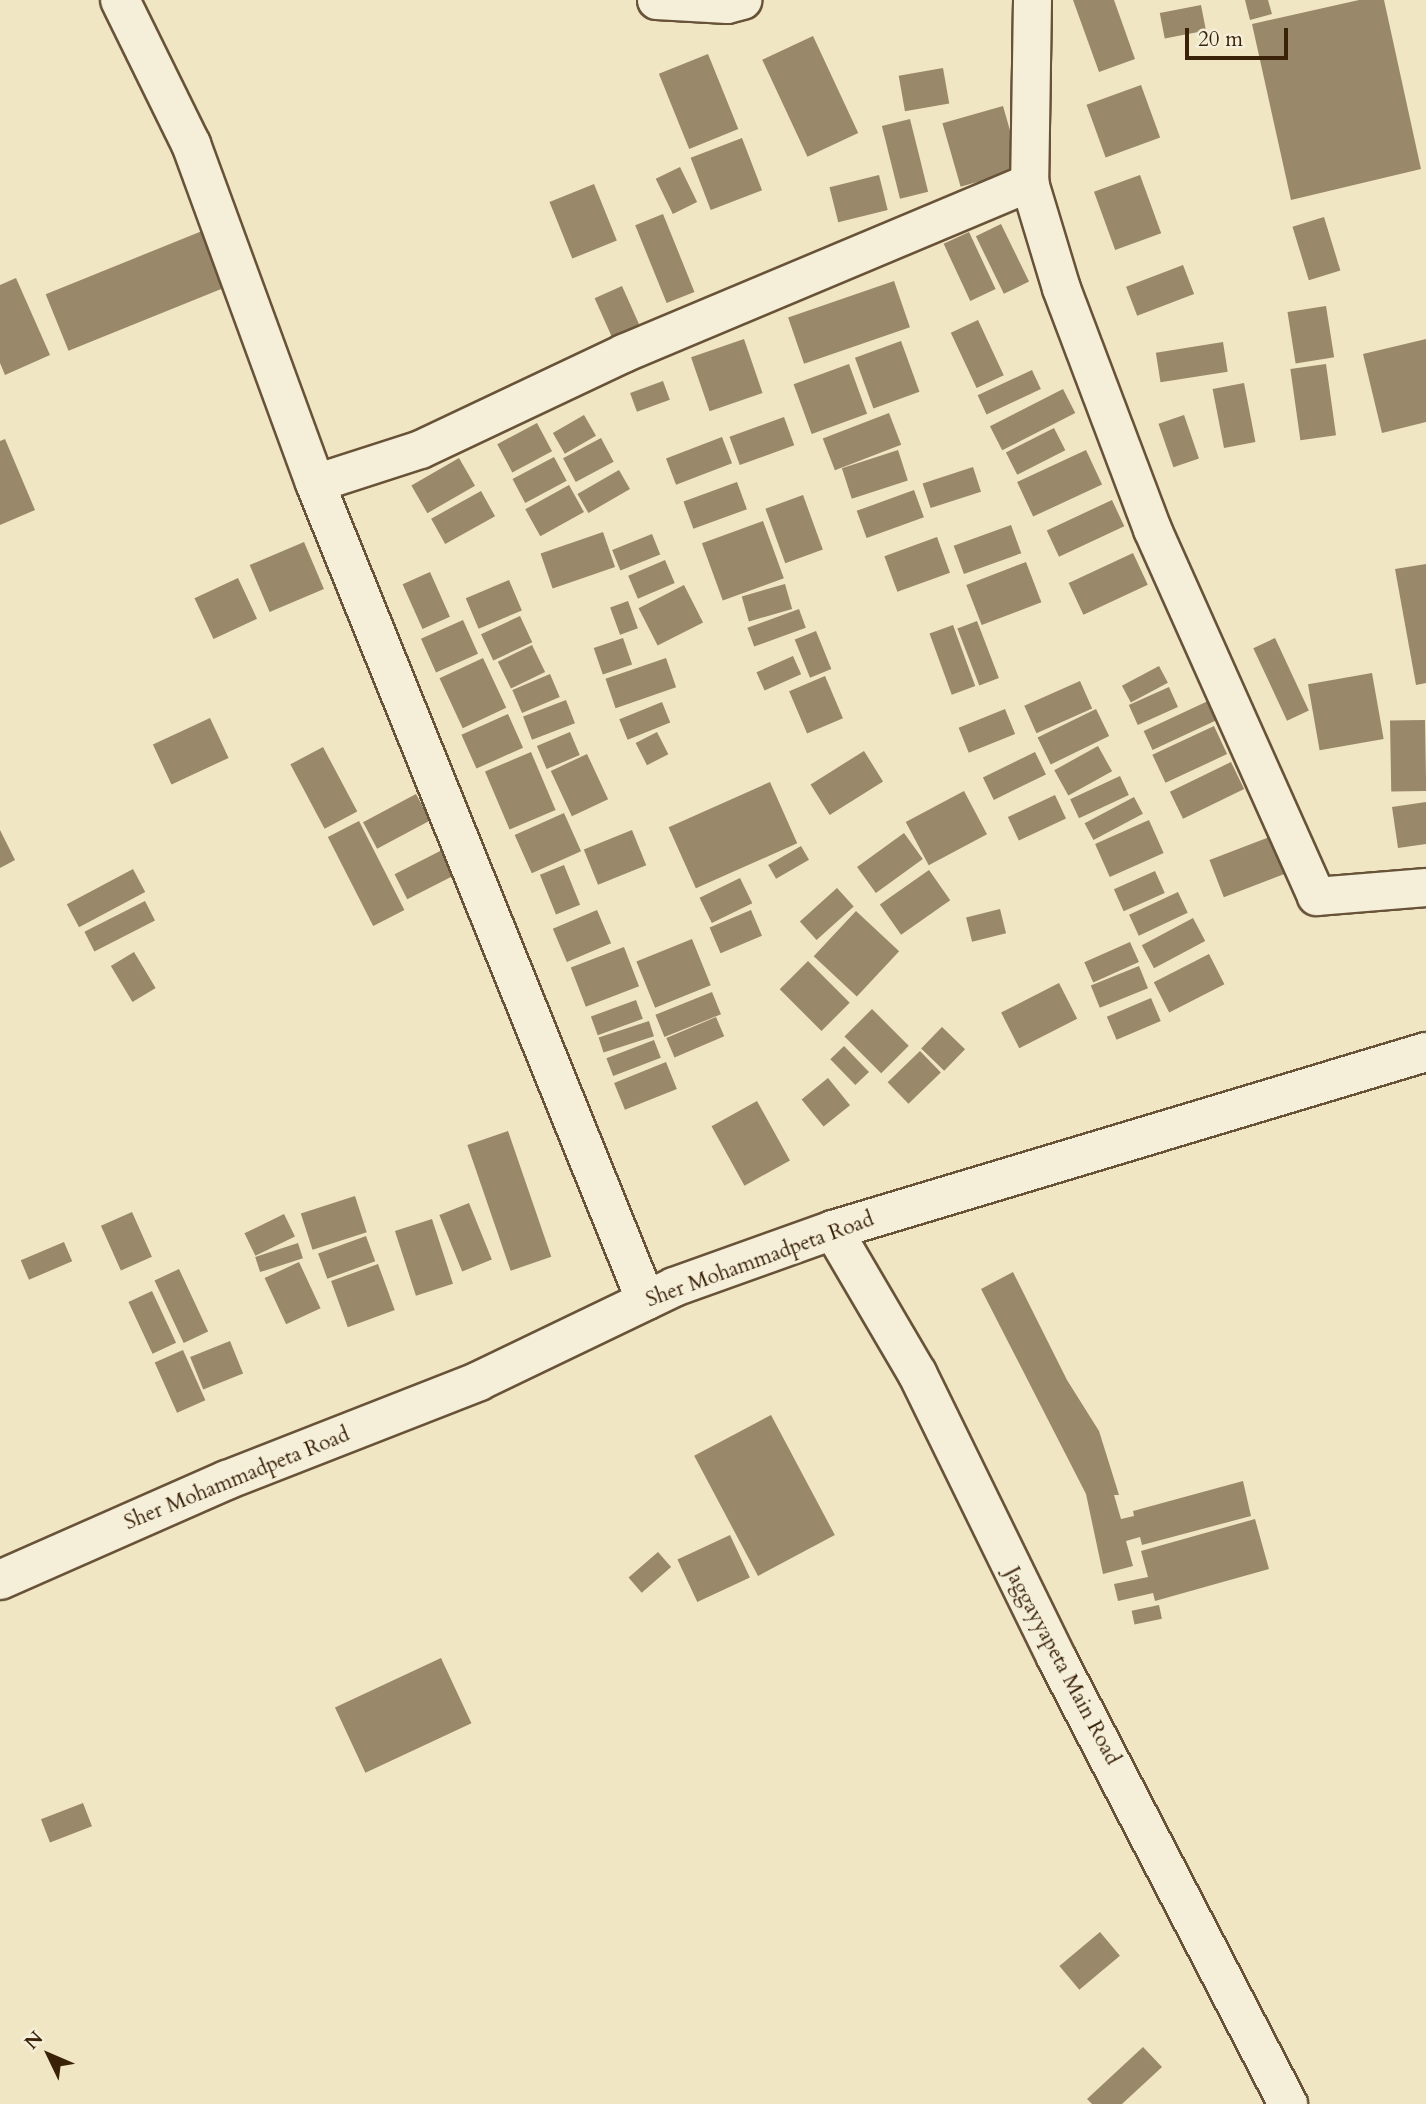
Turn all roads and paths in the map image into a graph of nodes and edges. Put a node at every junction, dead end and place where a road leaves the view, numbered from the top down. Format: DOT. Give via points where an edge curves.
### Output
graph roads {
  1 [pos="120,0"];
  2 [pos="656,0"];
  3 [pos="742,0"];
  4 [pos="1032,0"];
  5 [pos="1029,182"];
  6 [pos="315,483"];
  7 [pos="1426,887"];
  8 [pos="1426,1052"];
  9 [pos="834,1230"];
  10 [pos="646,1301"];
  11 [pos="0,1580"];
  12 [pos="1288,2104"];
  1 -- 6 [label="main road" via="191,144"];
  2 -- 3 [label="street"];
  4 -- 5 [label="street"];
  5 -- 6 [label="street" via="623,352 420,449"];
  5 -- 7 [label="street" via="1061,288 1152,529 1316,896"];
  6 -- 10 [label="main road"];
  8 -- 9 [label="main road, Sher Mohammadpeta Road"];
  9 -- 10 [label="main road, Sher Mohammadpeta Road"];
  9 -- 12 [label="main road, Jaggayyapeta Main Road" via="917,1373 1056,1657"];
  10 -- 11 [label="main road, Sher Mohammadpeta Road" via="479,1381 227,1480"];
}
